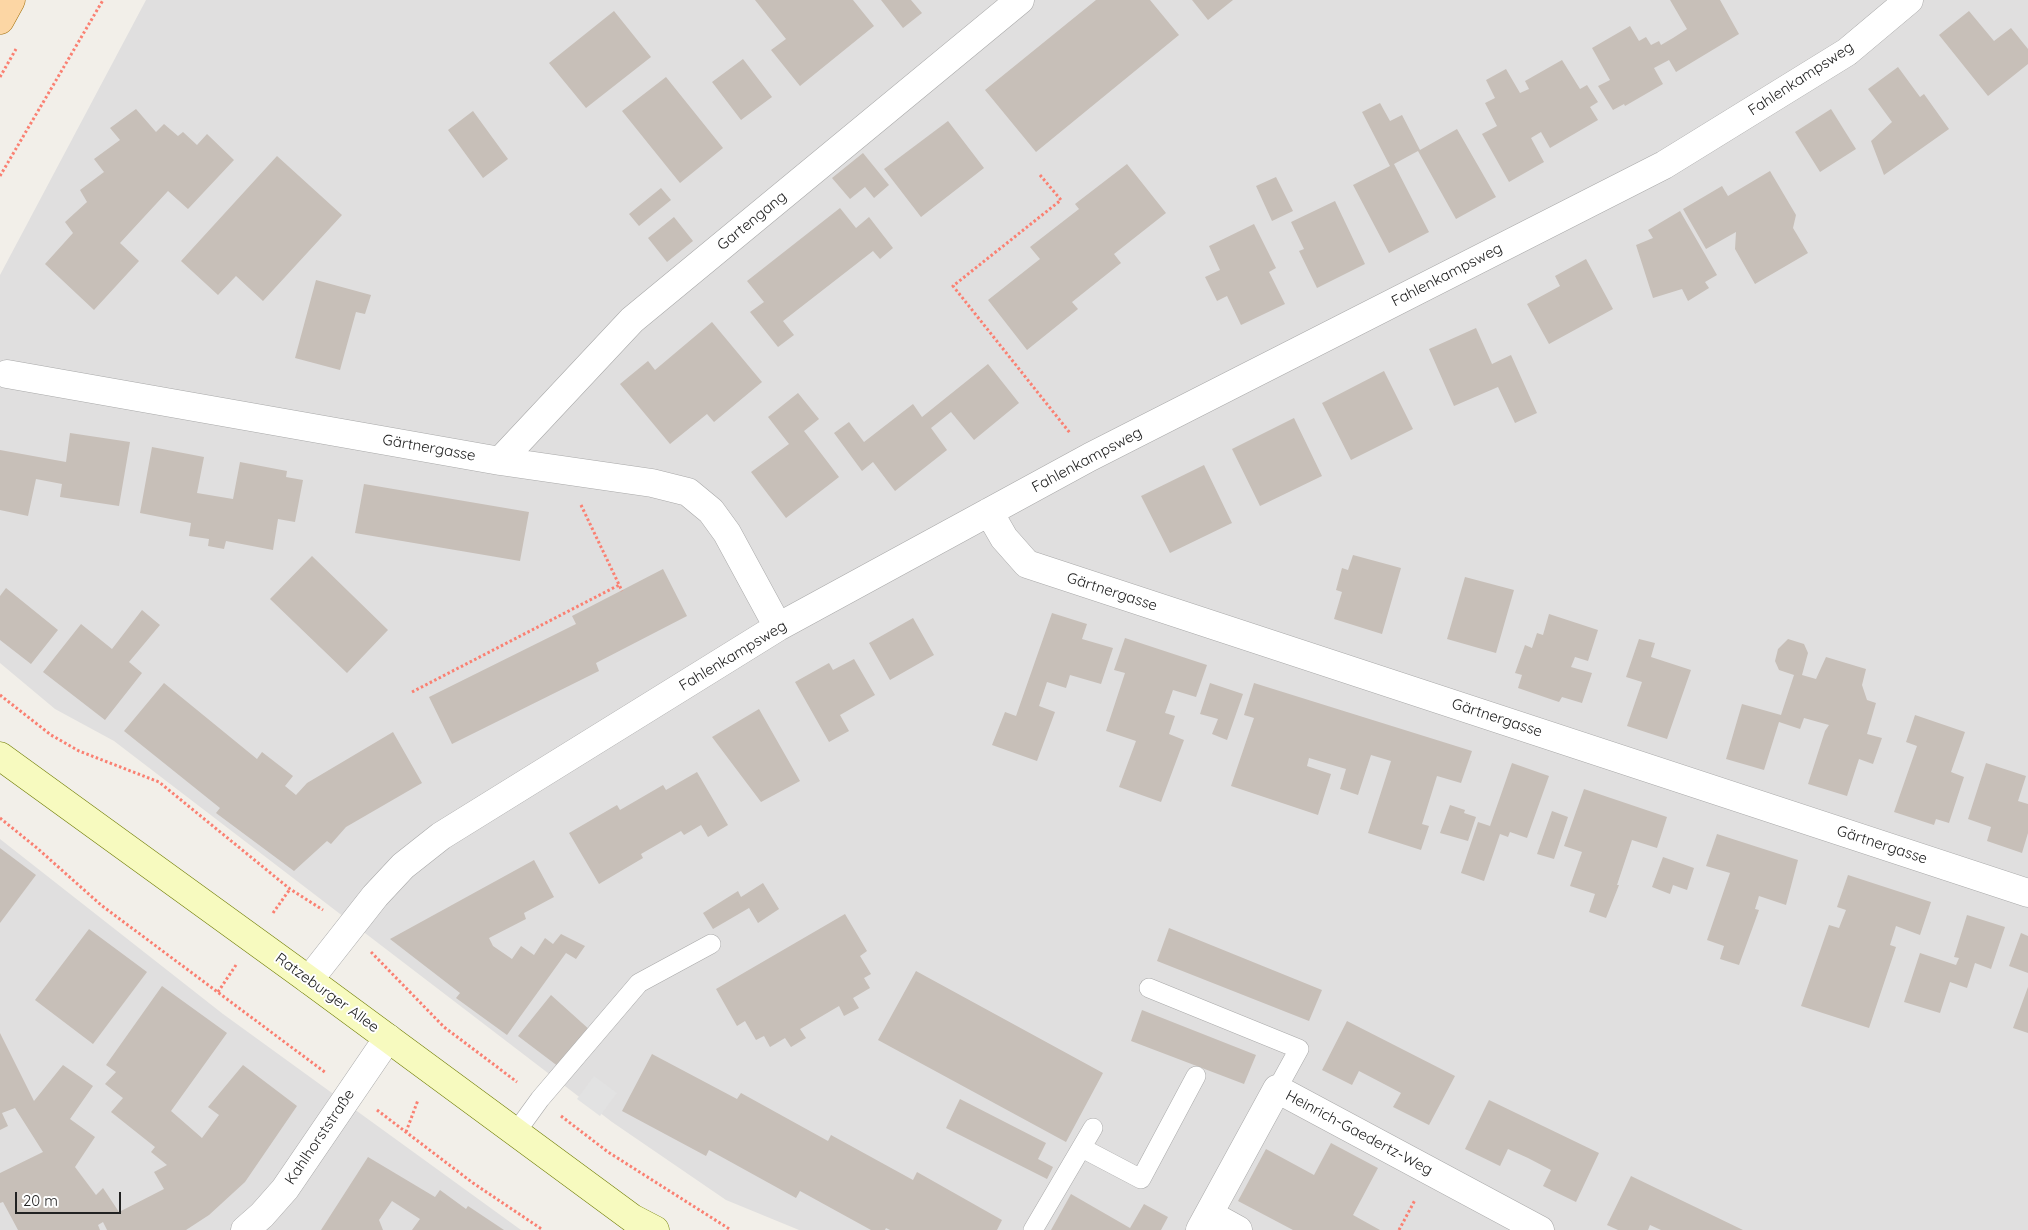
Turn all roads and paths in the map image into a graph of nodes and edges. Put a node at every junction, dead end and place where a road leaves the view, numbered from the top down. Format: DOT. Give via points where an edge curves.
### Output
graph roads {
  1 [pos="11,0"];
  2 [pos="103,0"];
  3 [pos="1020,0"];
  4 [pos="1909,0"];
  5 [pos="0,20"];
  6 [pos="0,165"];
  7 [pos="4,169"];
  8 [pos="1040,175"];
  9 [pos="0,176"];
  10 [pos="7,374"];
  11 [pos="1090,458"];
  12 [pos="500,460"];
  13 [pos="565,470"];
  14 [pos="989,512"];
  15 [pos="619,585"];
  16 [pos="622,591"];
  17 [pos="778,627"];
  18 [pos="412,692"];
  19 [pos="0,756"];
  20 [pos="0,818"];
  21 [pos="2028,893"];
  22 [pos="711,944"];
  23 [pos="309,980"];
  24 [pos="1149,988"];
  25 [pos="388,1038"];
  26 [pos="1196,1076"];
  27 [pos="1277,1089"];
  28 [pos="351,1092"];
  29 [pos="1093,1128"];
  30 [pos="516,1132"];
  31 [pos="1082,1148"];
  32 [pos="1205,1222"];
  33 [pos="258,1225"];
  34 [pos="543,1230"];
  35 [pos="655,1230"];
  36 [pos="1033,1230"];
  37 [pos="1238,1230"];
  38 [pos="1540,1230"];
  1 -- 5 [label="main road"];
  2 -- 7 [label="path"];
  3 -- 12 [label="street, Gartengang" via="632,320"];
  4 -- 11 [label="street, Fahlenkampsweg" via="1847,52 1664,165"];
  6 -- 7 [label="path"];
  7 -- 9 [label="path"];
  8 -- 11 [label="path" via="1060,200 953,286"];
  10 -- 12 [label="street, Gärtnergasse"];
  11 -- 14 [label="street, Fahlenkampsweg"];
  12 -- 13 [label="street, Gärtnergasse"];
  13 -- 15 [label="path"];
  13 -- 17 [label="street, Gärtnergasse" via="652,483 688,492 712,510 728,533"];
  14 -- 17 [label="street, Fahlenkampsweg"];
  14 -- 21 [label="street, Gärtnergasse" via="1004,538 1027,564"];
  15 -- 16 [label="path"];
  15 -- 18 [label="path"];
  17 -- 23 [label="street, Fahlenkampsweg" via="441,836 403,866 375,896"];
  19 -- 23 [label="main road, Ratzeburger Allee"];
  20 -- 28 [label="path" via="101,905"];
  22 -- 30 [label="lane" via="639,983"];
  23 -- 25 [label="main road, Ratzeburger Allee"];
  24 -- 27 [label="lane" via="1299,1049"];
  25 -- 28 [label="street, Kahlhorststraße"];
  25 -- 30 [label="main road, Ratzeburger Allee"];
  26 -- 31 [label="lane" via="1141,1179"];
  27 -- 32 [label="street, Heinrich-Gaedertz-Weg"];
  27 -- 38 [label="street, Heinrich-Gaedertz-Weg"];
  28 -- 33 [label="street, Kahlhorststraße"];
  28 -- 34 [label="path" via="473,1183"];
  29 -- 31 [label="lane"];
  30 -- 35 [label="main road, Ratzeburger Allee" via="632,1218"];
  31 -- 36 [label="lane"];
  32 -- 37 [label="street, Heinrich-Gaedertz-Weg"];
}
